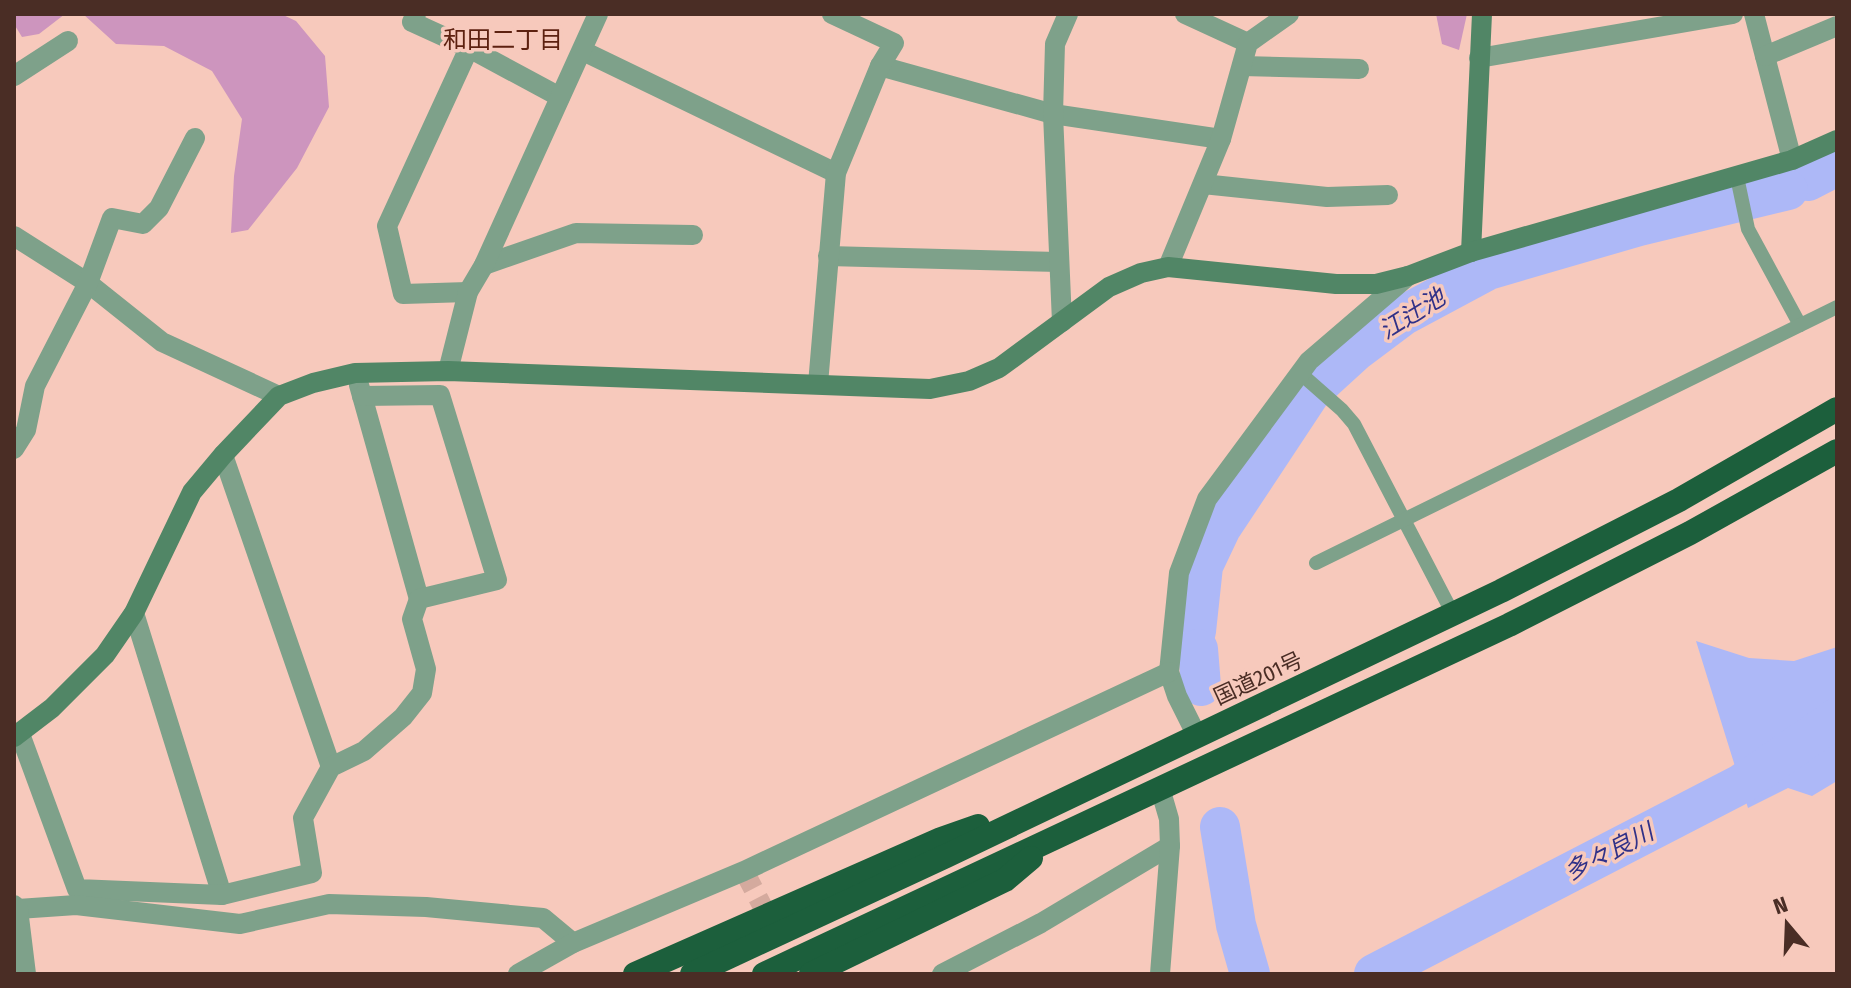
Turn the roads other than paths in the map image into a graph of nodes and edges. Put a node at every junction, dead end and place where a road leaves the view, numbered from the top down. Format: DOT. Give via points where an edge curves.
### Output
graph roads {
  1 [pos="416,14"];
  2 [pos="598,14"];
  3 [pos="832,14"];
  4 [pos="1068,14"];
  5 [pos="1185,14"];
  6 [pos="1289,14"];
  7 [pos="1482,14"];
  8 [pos="1733,14"];
  9 [pos="1754,14"];
  10 [pos="1837,26"];
  11 [pos="68,41"];
  12 [pos="1248,43"];
  13 [pos="469,48"];
  14 [pos="583,51"];
  15 [pos="1765,56"];
  16 [pos="1479,58"];
  17 [pos="880,66"];
  18 [pos="1242,66"];
  19 [pos="1359,69"];
  20 [pos="14,76"];
  21 [pos="560,97"];
  22 [pos="1053,114"];
  23 [pos="195,138"];
  24 [pos="1221,139"];
  25 [pos="1837,140"];
  26 [pos="1792,160"];
  27 [pos="836,173"];
  28 [pos="1737,177"];
  29 [pos="1203,184"];
  30 [pos="1388,195"];
  31 [pos="693,235"];
  32 [pos="14,236"];
  33 [pos="1471,252"];
  34 [pos="828,256"];
  35 [pos="1059,262"];
  36 [pos="484,265"];
  37 [pos="1168,267"];
  38 [pos="1408,276"];
  39 [pos="88,283"];
  40 [pos="468,292"];
  41 [pos="1837,307"];
  42 [pos="1062,322"];
  43 [pos="1800,325"];
  44 [pos="448,371"];
  45 [pos="355,373"];
  46 [pos="1300,373"];
  47 [pos="818,384"];
  48 [pos="279,396"];
  49 [pos="362,396"];
  50 [pos="1837,409"];
  51 [pos="14,449"];
  52 [pos="1837,451"];
  53 [pos="223,455"];
  54 [pos="1405,519"];
  55 [pos="1316,563"];
  56 [pos="419,599"];
  57 [pos="134,613"];
  58 [pos="1453,614"];
  59 [pos="1169,672"];
  60 [pos="17,736"];
  61 [pos="1197,736"];
  62 [pos="331,767"];
  63 [pos="1160,788"];
  64 [pos="1072,795"];
  65 [pos="1060,834"];
  66 [pos="1170,846"];
  67 [pos="222,895"];
  68 [pos="16,907"];
  69 [pos="573,943"];
  70 [pos="26,974"];
  71 [pos="518,974"];
  72 [pos="635,974"];
  73 [pos="692,974"];
  74 [pos="764,974"];
  75 [pos="811,974"];
  76 [pos="942,974"];
  77 [pos="1160,974"];
  1 -- 13 [label="street" via="412,22"];
  2 -- 14 [label="street"];
  3 -- 17 [label="street" via="894,43"];
  4 -- 22 [label="street" via="1055,44"];
  5 -- 12 [label="street"];
  6 -- 12 [label="street"];
  7 -- 16 [label="street"];
  8 -- 16 [label="street"];
  9 -- 15 [label="street"];
  10 -- 15 [label="street"];
  11 -- 20 [label="street"];
  12 -- 18 [label="street"];
  13 -- 21 [label="street"];
  13 -- 40 [label="street" via="387,226 403,294"];
  14 -- 21 [label="street"];
  14 -- 27 [label="street"];
  15 -- 26 [label="street"];
  16 -- 33 [label="street"];
  17 -- 22 [label="street"];
  17 -- 27 [label="street"];
  18 -- 19 [label="street"];
  18 -- 24 [label="street"];
  21 -- 36 [label="street"];
  22 -- 24 [label="street"];
  22 -- 35 [label="street"];
  23 -- 39 [label="street" via="159,208 143,224 112,218"];
  24 -- 29 [label="street"];
  25 -- 26 [label="street"];
  26 -- 28 [label="street"];
  27 -- 34 [label="street"];
  28 -- 33 [label="street"];
  28 -- 43 [label="lane" via="1748,229"];
  29 -- 30 [label="street" via="1327,197"];
  29 -- 37 [label="street"];
  31 -- 36 [label="street" via="576,233"];
  32 -- 39 [label="street"];
  33 -- 38 [label="street"];
  34 -- 35 [label="street"];
  34 -- 47 [label="street"];
  35 -- 42 [label="street"];
  36 -- 40 [label="street"];
  37 -- 38 [label="street" via="1336,284 1376,284"];
  37 -- 42 [label="street" via="1109,287"];
  38 -- 46 [label="street"];
  39 -- 48 [label="street" via="162,342"];
  39 -- 51 [label="street" via="35,386 26,430"];
  40 -- 44 [label="street"];
  41 -- 43 [label="lane"];
  42 -- 47 [label="street" via="999,368 969,381 930,389"];
  43 -- 54 [label="lane"];
  44 -- 45 [label="street"];
  44 -- 47 [label="street"];
  45 -- 48 [label="street"];
  45 -- 49 [label="street"];
  46 -- 54 [label="lane" via="1354,424"];
  46 -- 59 [label="street" via="1207,499 1179,573"];
  48 -- 53 [label="street"];
  49 -- 56 [label="street"];
  49 -- 56 [label="street" via="440,395 497,580"];
  50 -- 58 [label="highway, 国道201号" via="1679,500"];
  52 -- 63 [label="highway" via="1509,625"];
  53 -- 57 [label="street" via="192,492"];
  53 -- 62 [label="street"];
  54 -- 55 [label="lane"];
  54 -- 58 [label="lane"];
  56 -- 62 [label="street" via="412,619 426,669 422,693 364,751"];
  57 -- 60 [label="street" via="105,655"];
  57 -- 67 [label="street"];
  58 -- 61 [label="highway, 国道201号"];
  59 -- 61 [label="street"];
  59 -- 69 [label="street" via="744,871"];
  60 -- 67 [label="street" via="77,889"];
  61 -- 64 [label="highway, 国道201号"];
  62 -- 67 [label="street" via="303,818 312,873"];
  63 -- 65 [label="highway"];
  63 -- 66 [label="street"];
  64 -- 72 [label="highway" via="941,839"];
  64 -- 73 [label="highway, 国道201号"];
  65 -- 74 [label="highway"];
  65 -- 75 [label="highway" via="1005,880"];
  66 -- 76 [label="street"];
  66 -- 77 [label="street"];
  68 -- 69 [label="street" via="76,905 240,924 329,904 426,907 543,918"];
  68 -- 70 [label="street"];
  69 -- 71 [label="street"];
}
